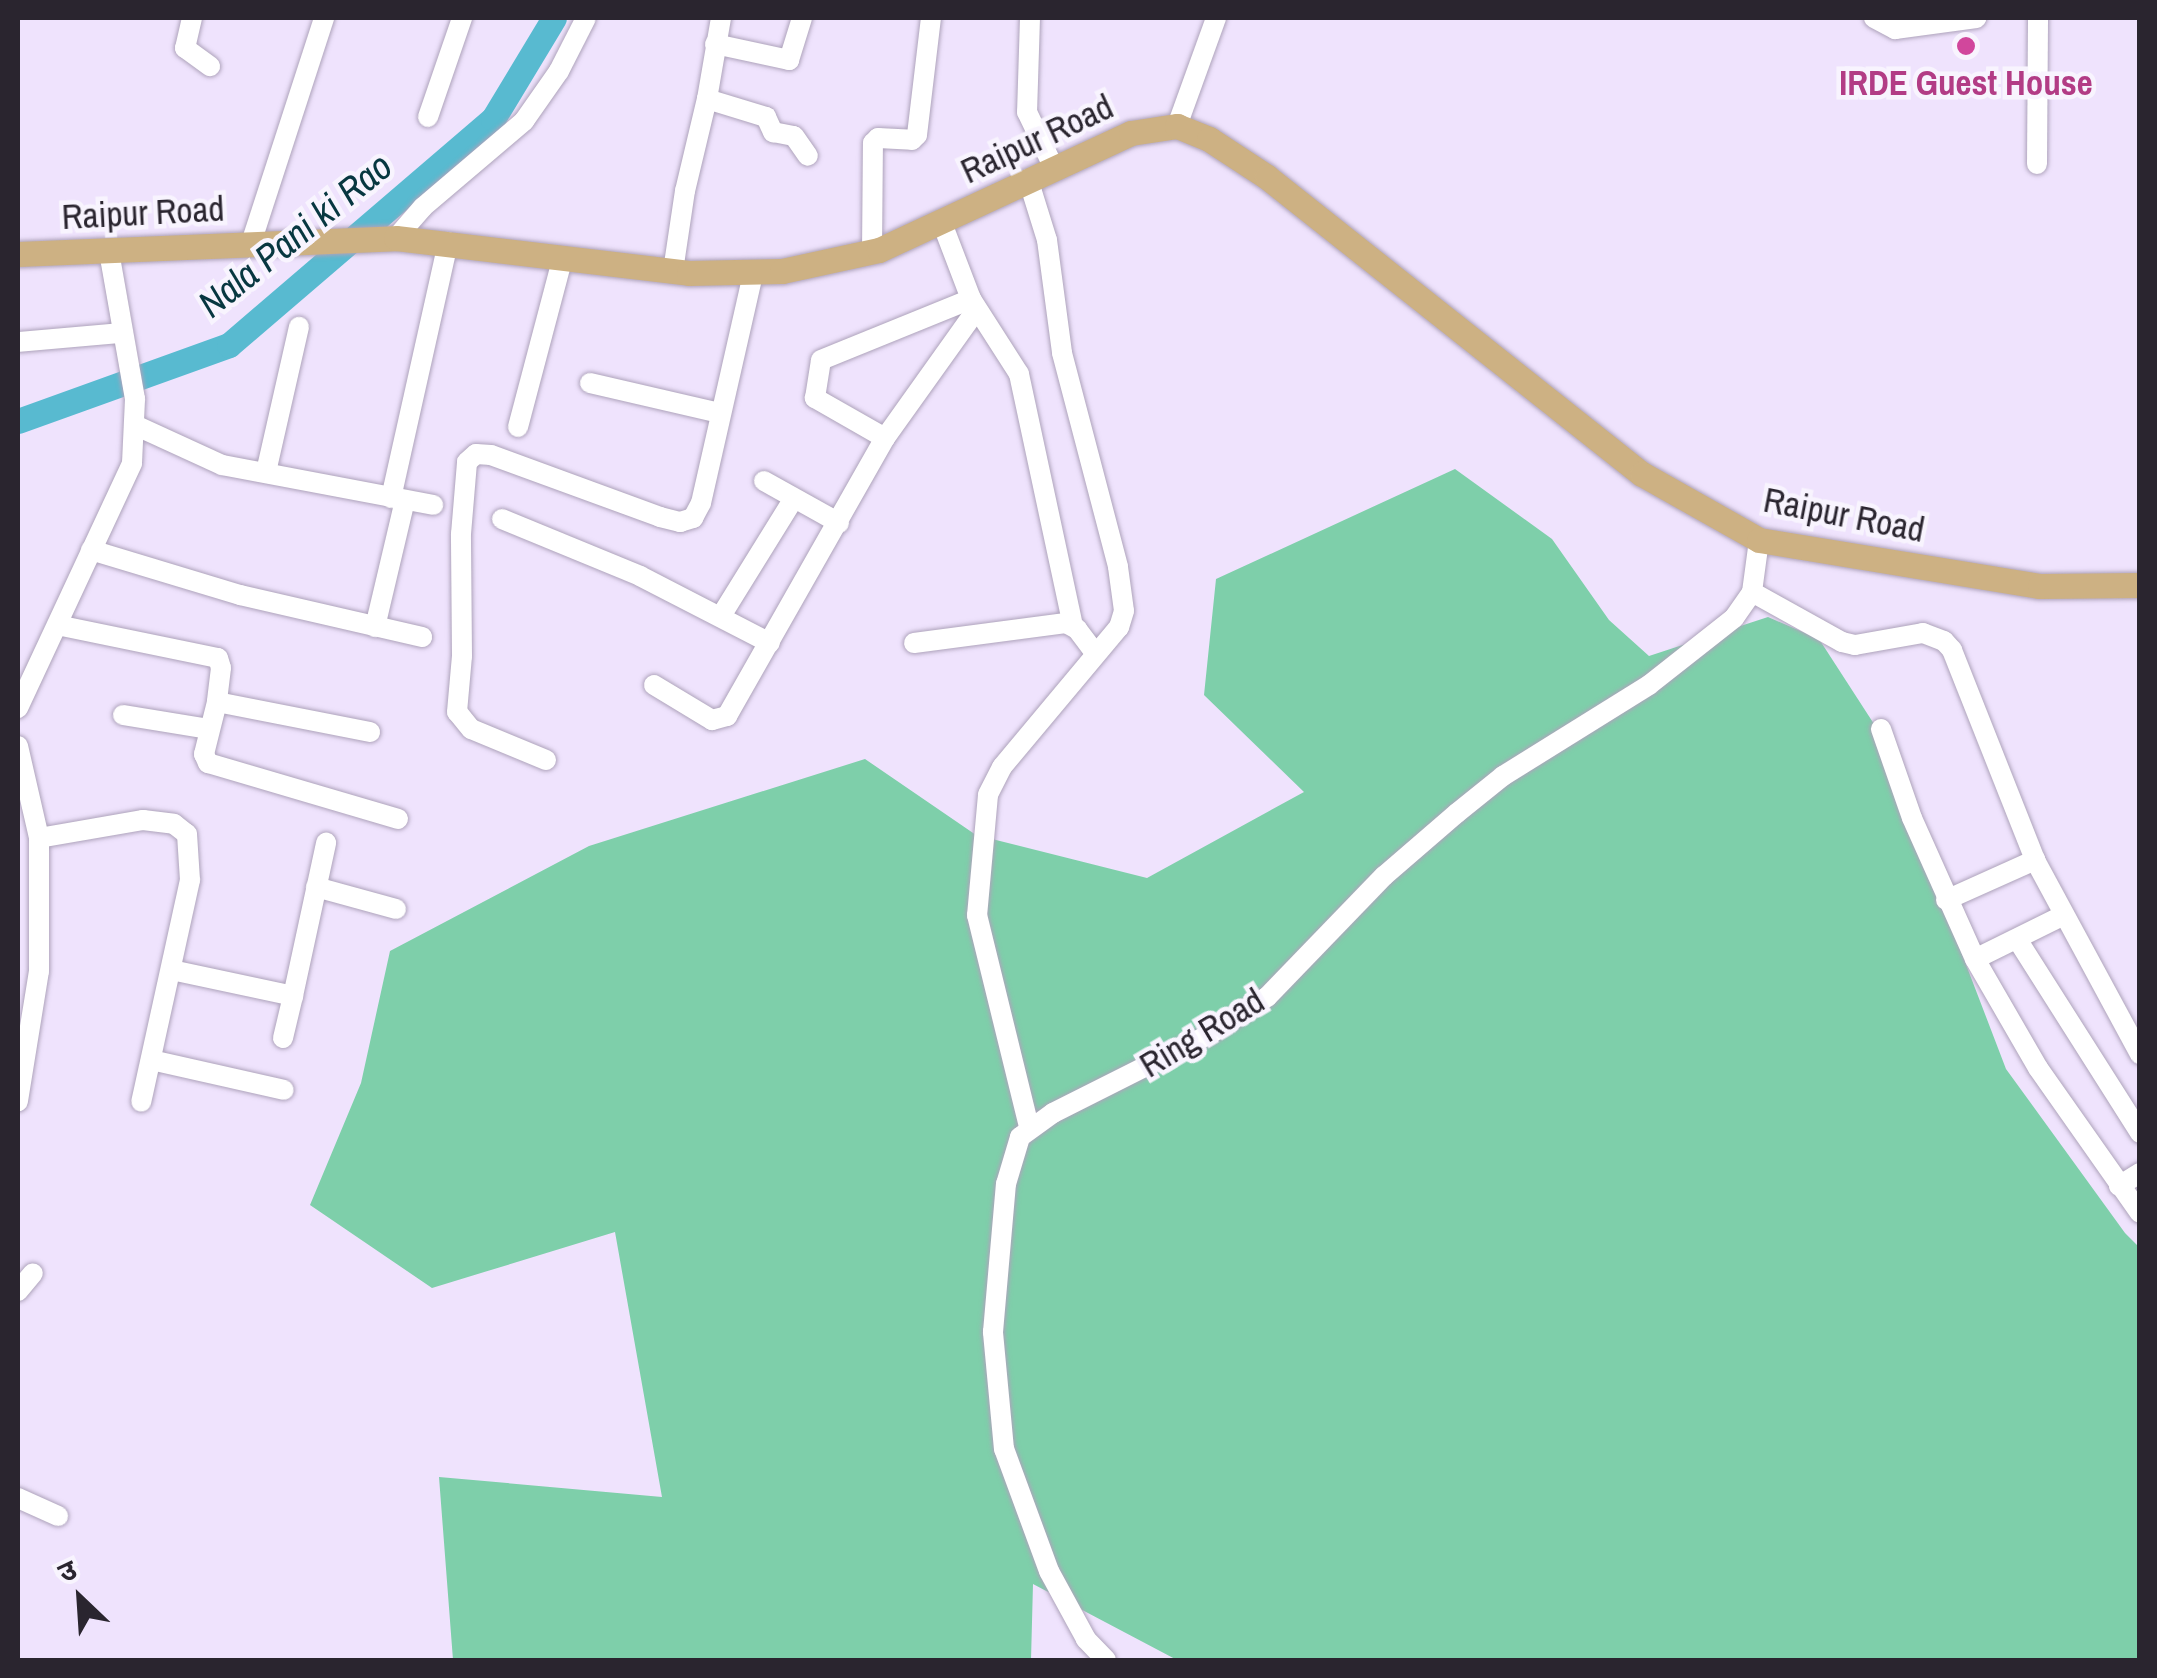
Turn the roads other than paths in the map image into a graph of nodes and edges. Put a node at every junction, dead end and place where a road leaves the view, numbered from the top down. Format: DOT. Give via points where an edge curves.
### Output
graph roads {
  1 [pos="192,18"];
  2 [pos="324,18"];
  3 [pos="462,18"];
  4 [pos="586,18"];
  5 [pos="722,18"];
  6 [pos="802,18"];
  7 [pos="931,18"];
  8 [pos="1030,18"];
  9 [pos="1216,18"];
  10 [pos="1874,18"];
  11 [pos="1976,18"];
  12 [pos="2038,18"];
  13 [pos="715,44"];
  14 [pos="210,66"];
  15 [pos="707,99"];
  16 [pos="428,117"];
  17 [pos="1177,126"];
  18 [pos="808,156"];
  19 [pos="2036,164"];
  20 [pos="1053,166"];
  21 [pos="1028,179"];
  22 [pos="942,223"];
  23 [pos="390,239"];
  24 [pos="448,242"];
  25 [pos="252,243"];
  26 [pos="109,250"];
  27 [pos="872,252"];
  28 [pos="18,254"];
  29 [pos="563,257"];
  30 [pos="674,271"];
  31 [pos="753,274"];
  32 [pos="974,304"];
  33 [pos="299,327"];
  34 [pos="18,342"];
  35 [pos="123,343"];
  36 [pos="590,383"];
  37 [pos="720,413"];
  38 [pos="137,426"];
  39 [pos="518,426"];
  40 [pos="885,438"];
  41 [pos="266,472"];
  42 [pos="764,480"];
  43 [pos="398,499"];
  44 [pos="792,500"];
  45 [pos="433,505"];
  46 [pos="502,519"];
  47 [pos="839,523"];
  48 [pos="1759,540"];
  49 [pos="91,550"];
  50 [pos="2140,585"];
  51 [pos="1752,592"];
  52 [pos="721,616"];
  53 [pos="57,625"];
  54 [pos="1073,625"];
  55 [pos="375,627"];
  56 [pos="422,636"];
  57 [pos="770,642"];
  58 [pos="914,643"];
  59 [pos="1094,654"];
  60 [pos="654,685"];
  61 [pos="217,702"];
  62 [pos="18,708"];
  63 [pos="123,715"];
  64 [pos="209,729"];
  65 [pos="1881,729"];
  66 [pos="370,732"];
  67 [pos="18,746"];
  68 [pos="546,760"];
  69 [pos="398,818"];
  70 [pos="40,838"];
  71 [pos="326,843"];
  72 [pos="2035,860"];
  73 [pos="316,887"];
  74 [pos="1946,900"];
  75 [pos="27,906"];
  76 [pos="396,909"];
  77 [pos="2062,916"];
  78 [pos="2017,939"];
  79 [pos="1974,959"];
  80 [pos="172,970"];
  81 [pos="292,996"];
  82 [pos="283,1038"];
  83 [pos="2140,1054"];
  84 [pos="150,1060"];
  85 [pos="284,1090"];
  86 [pos="18,1101"];
  87 [pos="141,1102"];
  88 [pos="1029,1128"];
  89 [pos="2140,1133"];
  90 [pos="2140,1173"];
  91 [pos="2119,1186"];
  92 [pos="2140,1214"];
  93 [pos="33,1273"];
  94 [pos="18,1291"];
  95 [pos="18,1498"];
  96 [pos="58,1516"];
  97 [pos="1106,1660"];
  1 -- 14 [label="street" via="185,48"];
  2 -- 25 [label="street"];
  3 -- 16 [label="street"];
  4 -- 23 [label="street" via="524,121"];
  5 -- 13 [label="street"];
  6 -- 13 [label="street" via="789,60"];
  7 -- 27 [label="street" via="917,135 873,143"];
  8 -- 20 [label="street" via="1027,112"];
  9 -- 17 [label="street"];
  10 -- 11 [label="street" via="1895,29"];
  12 -- 19 [label="street"];
  13 -- 15 [label="street"];
  15 -- 18 [label="street" via="766,117 771,130 794,136"];
  15 -- 30 [label="street" via="684,192"];
  17 -- 20 [label="main road, Raipur Road" via="1141,130"];
  17 -- 48 [label="main road, Raipur Road" via="1267,177 1642,474"];
  20 -- 21 [label="main road, Raipur Road"];
  21 -- 22 [label="main road, Raipur Road"];
  21 -- 59 [label="street" via="1047,240 1062,353 1124,595 1118,627"];
  22 -- 27 [label="main road, Raipur Road"];
  22 -- 32 [label="street"];
  23 -- 24 [label="main road, Raipur Road"];
  23 -- 25 [label="main road, Raipur Road"];
  24 -- 29 [label="main road, Raipur Road"];
  24 -- 43 [label="street"];
  25 -- 26 [label="main road, Raipur Road"];
  26 -- 28 [label="main road, Raipur Road"];
  26 -- 35 [label="street"];
  27 -- 31 [label="main road, Raipur Road"];
  29 -- 30 [label="main road, Raipur Road"];
  29 -- 39 [label="street"];
  30 -- 31 [label="main road, Raipur Road"];
  31 -- 37 [label="street"];
  32 -- 40 [label="street"];
  32 -- 40 [label="street" via="833,352 818,364 818,402"];
  32 -- 54 [label="street" via="1023,385"];
  33 -- 41 [label="street"];
  34 -- 35 [label="street"];
  35 -- 38 [label="street"];
  36 -- 37 [label="street"];
  37 -- 68 [label="street" via="701,503 686,522 505,459 481,453 467,462 457,712 471,729"];
  38 -- 41 [label="street" via="203,459"];
  38 -- 49 [label="street" via="129,472"];
  40 -- 47 [label="street"];
  41 -- 43 [label="street"];
  42 -- 44 [label="street"];
  43 -- 45 [label="street"];
  43 -- 55 [label="street"];
  44 -- 47 [label="street"];
  44 -- 52 [label="street"];
  46 -- 52 [label="street"];
  47 -- 57 [label="street"];
  48 -- 50 [label="main road, Raipur Road" via="2040,586"];
  48 -- 51 [label="street"];
  49 -- 53 [label="street"];
  49 -- 55 [label="street"];
  51 -- 72 [label="street" via="1842,642 1922,633 1944,641"];
  51 -- 88 [label="street, Ring Road" via="1734,618 1679,663 1457,813 1384,876 1266,997 1210,1034"];
  52 -- 57 [label="street"];
  53 -- 61 [label="street" via="218,658"];
  53 -- 62 [label="street"];
  54 -- 58 [label="street"];
  54 -- 59 [label="street"];
  55 -- 56 [label="street"];
  57 -- 60 [label="street" via="720,720"];
  59 -- 88 [label="street" via="1002,768 988,795 977,915"];
  61 -- 64 [label="street"];
  61 -- 66 [label="street"];
  63 -- 64 [label="street"];
  64 -- 69 [label="street" via="204,754 215,766"];
  65 -- 74 [label="street"];
  67 -- 70 [label="street"];
  70 -- 75 [label="street"];
  70 -- 80 [label="street" via="143,820 182,828 191,870"];
  71 -- 73 [label="street"];
  72 -- 74 [label="street"];
  72 -- 77 [label="street"];
  73 -- 76 [label="street"];
  73 -- 81 [label="street"];
  74 -- 79 [label="street"];
  75 -- 86 [label="street" via="37,995"];
  77 -- 78 [label="street"];
  77 -- 83 [label="street"];
  78 -- 79 [label="street"];
  78 -- 89 [label="street"];
  79 -- 91 [label="street"];
  80 -- 81 [label="street"];
  80 -- 84 [label="street"];
  81 -- 82 [label="street"];
  84 -- 85 [label="street"];
  84 -- 87 [label="street"];
  88 -- 97 [label="street" via="1006,1184 994,1313 1004,1449 1049,1571 1086,1639"];
  90 -- 91 [label="street"];
  91 -- 92 [label="street"];
  93 -- 94 [label="street"];
  95 -- 96 [label="street"];
}
